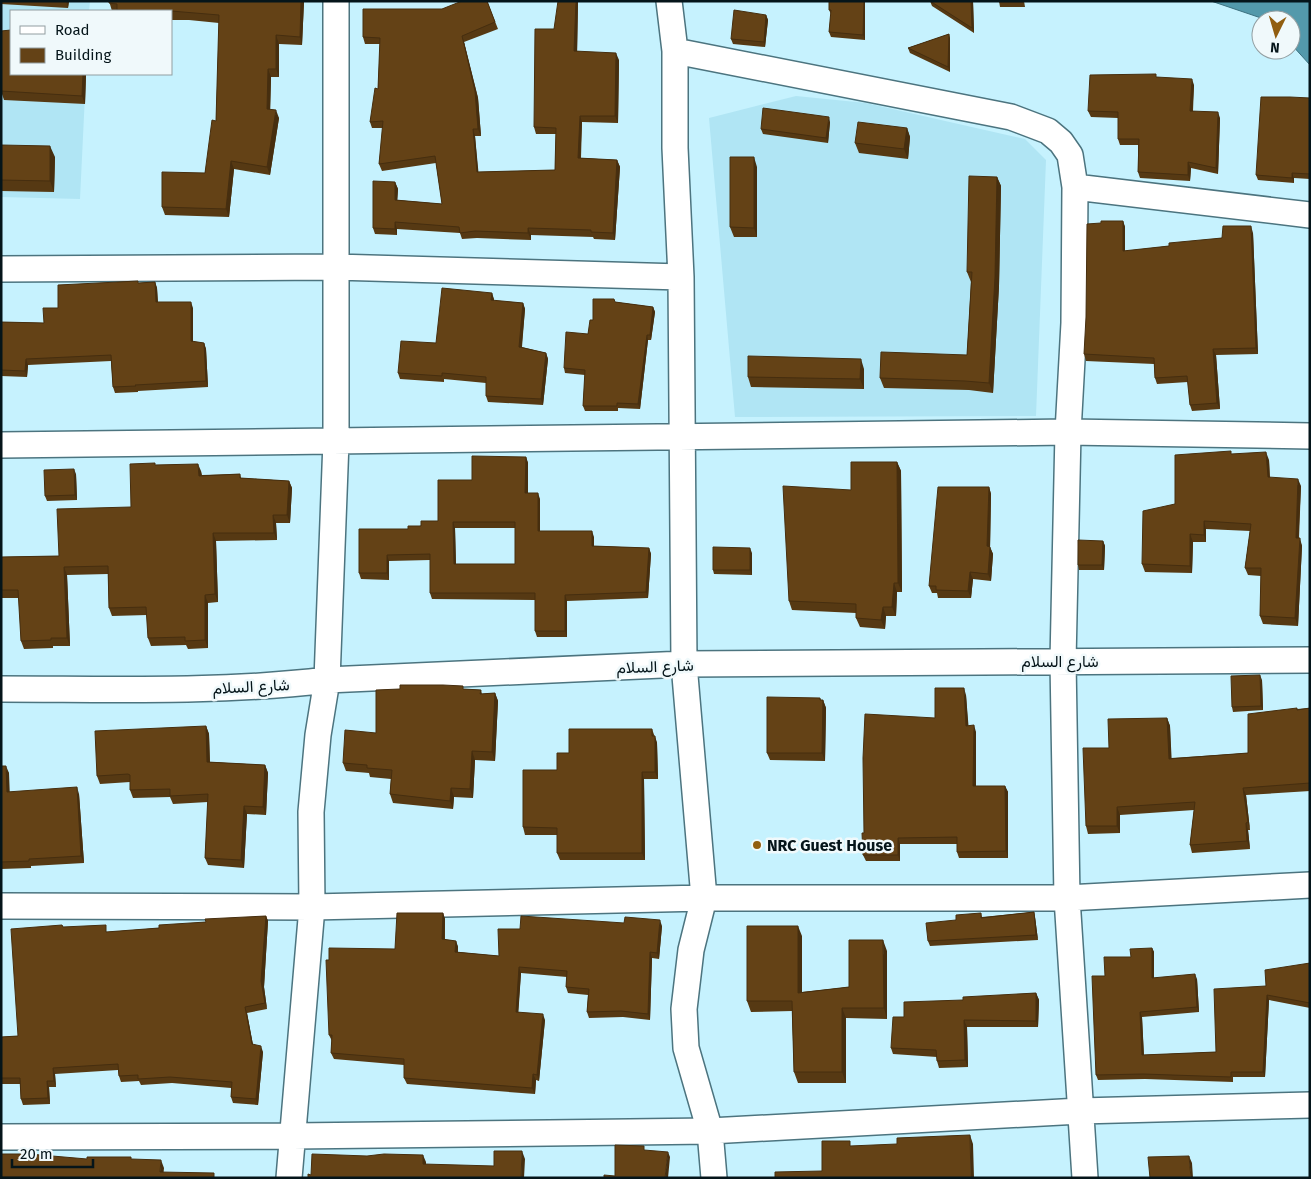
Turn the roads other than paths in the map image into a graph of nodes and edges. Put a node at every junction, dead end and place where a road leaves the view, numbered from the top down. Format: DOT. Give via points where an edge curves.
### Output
graph roads {
  1 [pos="336,1"];
  2 [pos="669,1"];
  3 [pos="675,51"];
  4 [pos="1075,187"];
  5 [pos="1310,215"];
  6 [pos="335,267"];
  7 [pos="1,269"];
  8 [pos="681,277"];
  9 [pos="1068,432"];
  10 [pos="682,436"];
  11 [pos="1310,436"];
  12 [pos="336,440"];
  13 [pos="1,445"];
  14 [pos="1310,660"];
  15 [pos="1063,661"];
  16 [pos="684,664"];
  17 [pos="327,680"];
  18 [pos="1,689"];
  19 [pos="1310,886"];
  20 [pos="704,898"];
  21 [pos="1067,898"];
  22 [pos="1,906"];
  23 [pos="312,907"];
  24 [pos="1310,1105"];
  25 [pos="1080,1111"];
  26 [pos="710,1131"];
  27 [pos="1,1136"];
  28 [pos="293,1136"];
  29 [pos="289,1178"];
  30 [pos="714,1178"];
  31 [pos="1085,1178"];
  1 -- 6 [label="street"];
  2 -- 3 [label="street"];
  3 -- 4 [label="street" via="1011,116 1048,131 1061,142 1070,155"];
  3 -- 8 [label="street" via="675,148"];
  4 -- 5 [label="street"];
  4 -- 9 [label="street" via="1074,323"];
  6 -- 7 [label="street"];
  6 -- 8 [label="street"];
  6 -- 12 [label="street"];
  8 -- 10 [label="street"];
  9 -- 10 [label="street"];
  9 -- 11 [label="street"];
  9 -- 15 [label="street"];
  10 -- 12 [label="street"];
  10 -- 16 [label="street"];
  12 -- 13 [label="street"];
  12 -- 17 [label="street"];
  14 -- 15 [label="street, شارع السلام"];
  15 -- 16 [label="street, شارع السلام"];
  15 -- 21 [label="street"];
  16 -- 17 [label="street, شارع السلام"];
  16 -- 20 [label="street"];
  17 -- 18 [label="street, شارع السلام" via="174,689"];
  17 -- 23 [label="street" via="311,812"];
  19 -- 21 [label="street"];
  20 -- 21 [label="street"];
  20 -- 23 [label="street"];
  20 -- 26 [label="street" via="691,950 684,1009 686,1048"];
  21 -- 25 [label="street"];
  22 -- 23 [label="street"];
  23 -- 28 [label="street"];
  24 -- 25 [label="street"];
  25 -- 26 [label="street"];
  25 -- 31 [label="street"];
  26 -- 28 [label="street"];
  26 -- 30 [label="street"];
  27 -- 28 [label="street"];
  28 -- 29 [label="street"];
}
